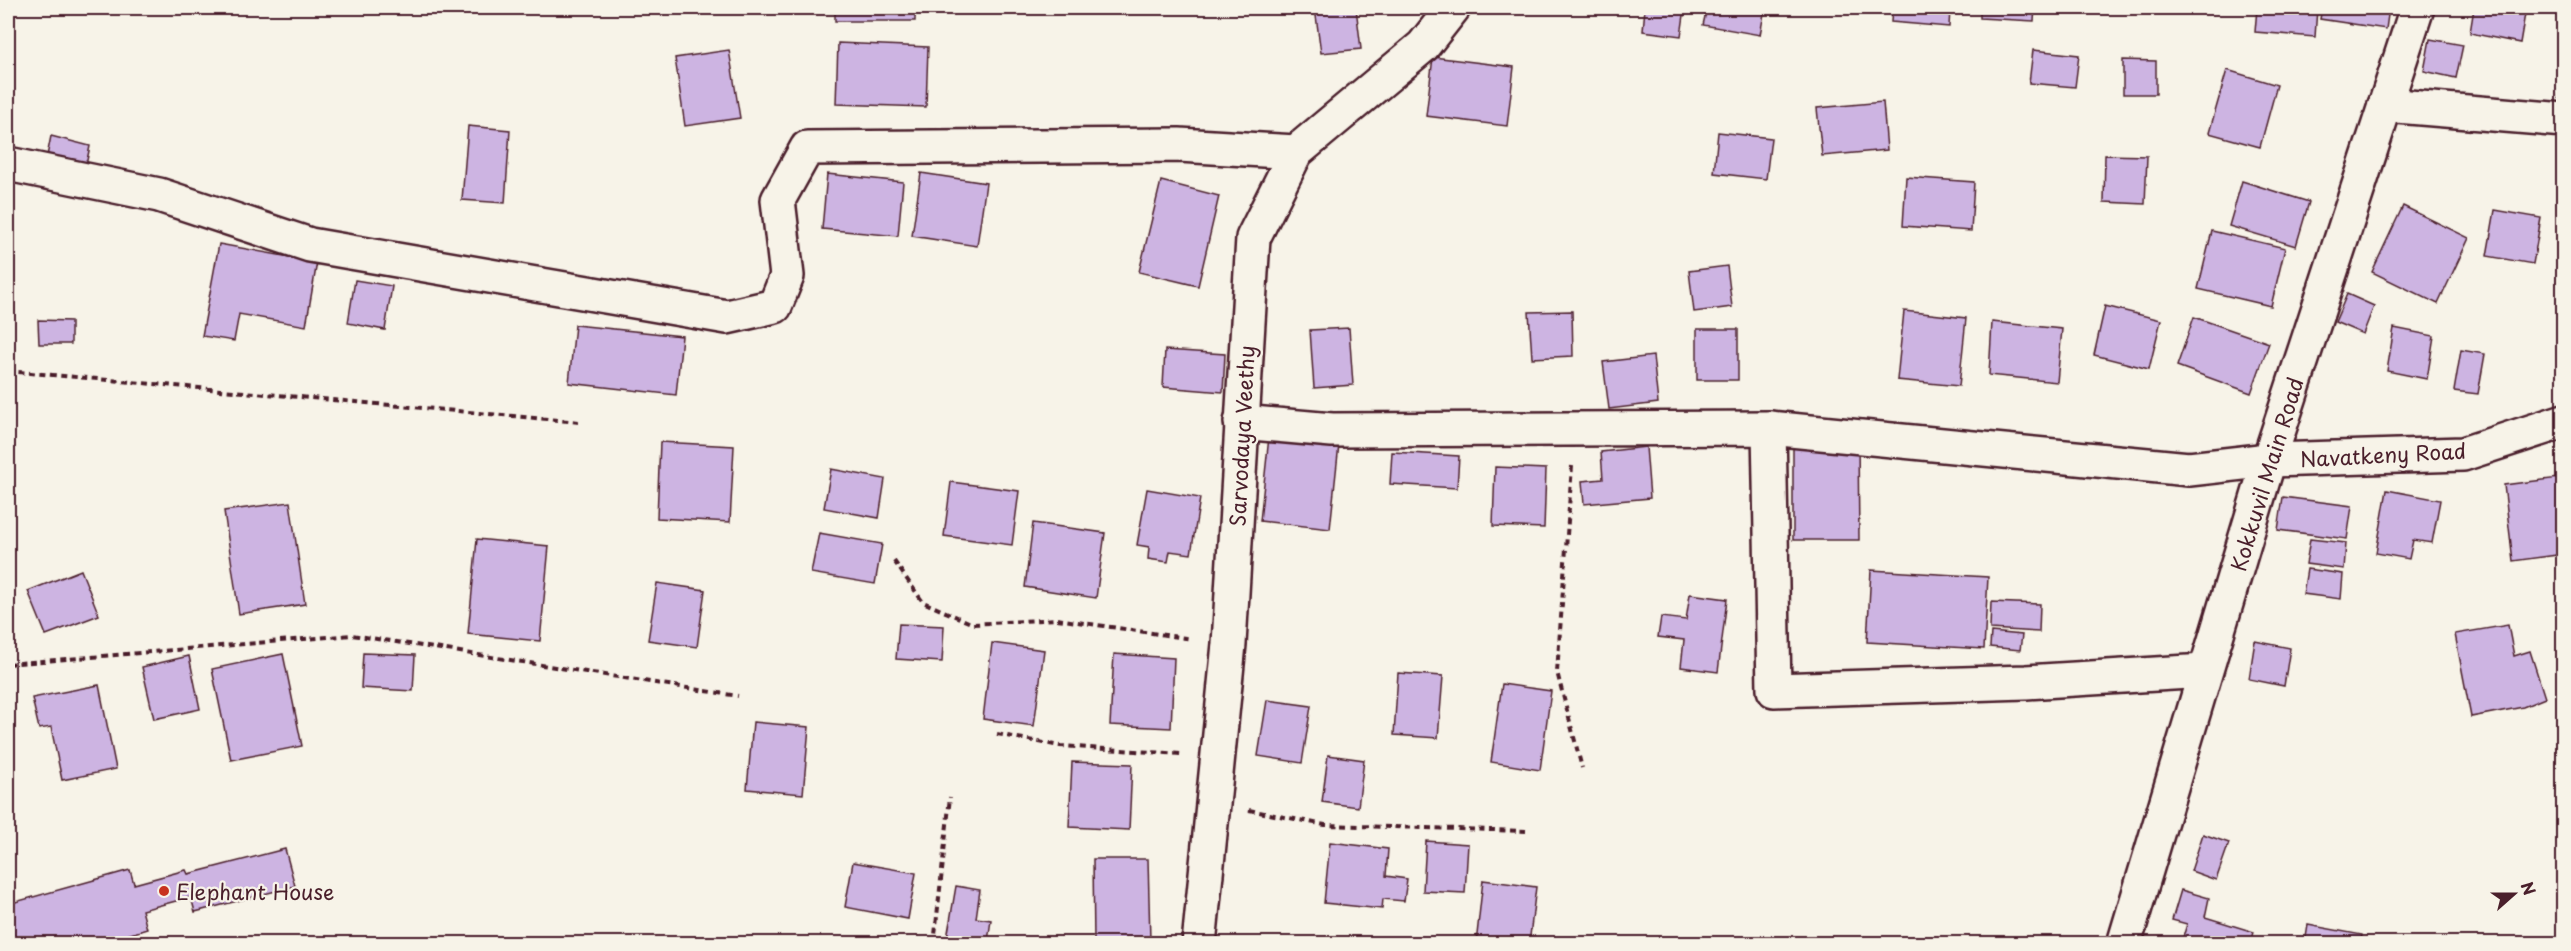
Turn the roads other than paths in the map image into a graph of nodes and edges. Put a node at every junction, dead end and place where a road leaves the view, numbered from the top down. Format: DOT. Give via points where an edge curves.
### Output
graph roads {
  1 [pos="1453,8"];
  2 [pos="2416,8"];
  3 [pos="2385,105"];
  4 [pos="2564,120"];
  5 [pos="1296,152"];
  6 [pos="8,164"];
  7 [pos="1241,422"];
  8 [pos="2564,422"];
  9 [pos="1769,428"];
  10 [pos="2269,460"];
  11 [pos="2205,671"];
  12 [pos="1199,944"];
  13 [pos="2124,944"];
  1 -- 5 [label="street, Sarvodaya Veethy" via="1423,45"];
  2 -- 3 [label="street, Kokkuvil Main Road"];
  3 -- 4 [label="street"];
  3 -- 10 [label="street, Kokkuvil Main Road"];
  5 -- 6 [label="street" via="1179,145 807,148 778,200 787,276 775,306 727,317 310,245 159,195"];
  5 -- 7 [label="street, Sarvodaya Veethy" via="1253,238"];
  7 -- 9 [label="street, Navatkeny Road" via="1332,430"];
  7 -- 12 [label="street, Sarvodaya Veethy" via="1229,644"];
  8 -- 10 [label="street, Navatkeny Road" via="2463,454"];
  9 -- 10 [label="street, Navatkeny Road" via="2189,469"];
  9 -- 11 [label="street" via="1774,690 2026,682"];
  10 -- 11 [label="street, Kokkuvil Main Road"];
  11 -- 13 [label="street, Kokkuvil Main Road"];
}
